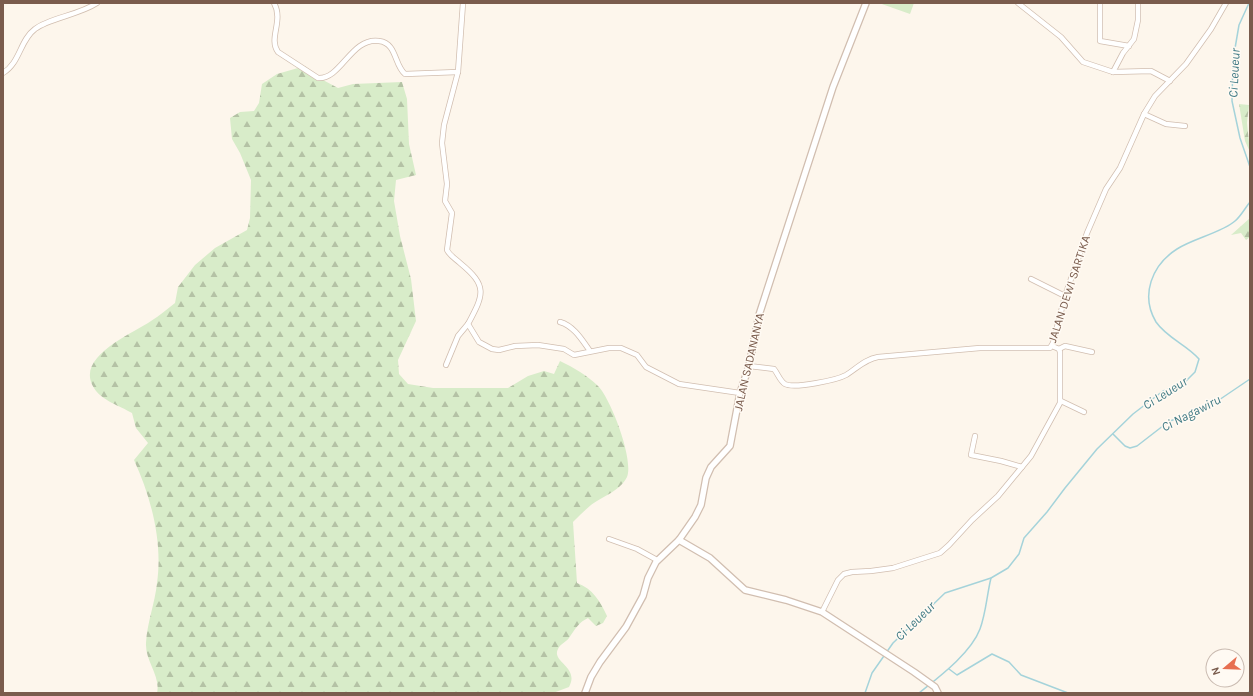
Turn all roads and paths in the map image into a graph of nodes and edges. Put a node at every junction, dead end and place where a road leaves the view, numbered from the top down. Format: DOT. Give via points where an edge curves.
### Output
graph roads {
  1 [pos="97,3"];
  2 [pos="274,3"];
  3 [pos="463,3"];
  4 [pos="866,3"];
  5 [pos="1018,3"];
  6 [pos="1100,3"];
  7 [pos="1138,3"];
  8 [pos="1226,3"];
  9 [pos="1128,46"];
  10 [pos="458,72"];
  11 [pos="1113,72"];
  12 [pos="3,74"];
  13 [pos="1170,81"];
  14 [pos="1144,114"];
  15 [pos="1185,126"];
  16 [pos="1031,279"];
  17 [pos="1065,296"];
  18 [pos="560,322"];
  19 [pos="468,324"];
  20 [pos="1052,346"];
  21 [pos="1059,349"];
  22 [pos="590,351"];
  23 [pos="1092,352"];
  24 [pos="446,365"];
  25 [pos="749,366"];
  26 [pos="740,393"];
  27 [pos="1061,401"];
  28 [pos="1084,412"];
  29 [pos="975,436"];
  30 [pos="1022,467"];
  31 [pos="609,539"];
  32 [pos="679,540"];
  33 [pos="657,560"];
  34 [pos="822,612"];
  35 [pos="585,693"];
  36 [pos="938,693"];
  1 -- 12 [label="street" via="36,28 28,36 11,68"];
  2 -- 10 [label="street" via="279,20 275,48 318,78 329,76 356,49 374,41 384,42 392,49 405,74"];
  3 -- 10 [label="street"];
  4 -- 25 [label="street, JALAN SADANANYA" via="833,87 759,315"];
  5 -- 11 [label="street" via="1061,37 1079,59"];
  6 -- 9 [label="street" via="1100,41"];
  7 -- 9 [label="street" via="1134,39"];
  8 -- 13 [label="street, JALAN DEWI SARTIKA" via="1186,64"];
  9 -- 11 [label="street"];
  10 -- 19 [label="street" via="444,125 442,143 447,184 445,201 452,213 447,250 474,275 481,289 480,299"];
  11 -- 13 [label="street" via="1151,71"];
  13 -- 14 [label="street, JALAN DEWI SARTIKA" via="1155,96"];
  14 -- 15 [label="street" via="1166,124"];
  14 -- 17 [label="street, JALAN DEWI SARTIKA" via="1120,168 1106,189"];
  16 -- 17 [label="street"];
  17 -- 20 [label="street, JALAN DEWI SARTIKA"];
  18 -- 22 [label="street" via="576,332"];
  19 -- 22 [label="street" via="479,342 492,349 538,345 564,350 574,355"];
  19 -- 24 [label="street" via="458,336"];
  20 -- 21 [label="street"];
  20 -- 25 [label="street, JALAN DEWI SARTIKA" via="1048,349 980,348 878,357 866,361 838,378 805,384 788,385 774,369"];
  21 -- 23 [label="street" via="1065,346"];
  21 -- 27 [label="street"];
  22 -- 26 [label="street" via="622,348 637,355 648,368 679,384"];
  25 -- 26 [label="street, JALAN SADANANYA"];
  26 -- 32 [label="street, JALAN SADANANYA" via="730,446 711,467 706,478 701,505"];
  27 -- 28 [label="street"];
  27 -- 30 [label="street" via="1031,456"];
  29 -- 30 [label="street" via="971,455"];
  30 -- 34 [label="street" via="998,496 940,553 893,568 847,573 838,580"];
  31 -- 33 [label="street" via="634,547"];
  32 -- 33 [label="street, JALAN SADANANYA"];
  32 -- 34 [label="street" via="710,558 745,590"];
  33 -- 35 [label="street, JALAN SADANANYA" via="651,569 643,596 626,627 591,677"];
  34 -- 36 [label="street" via="921,677"];
}
